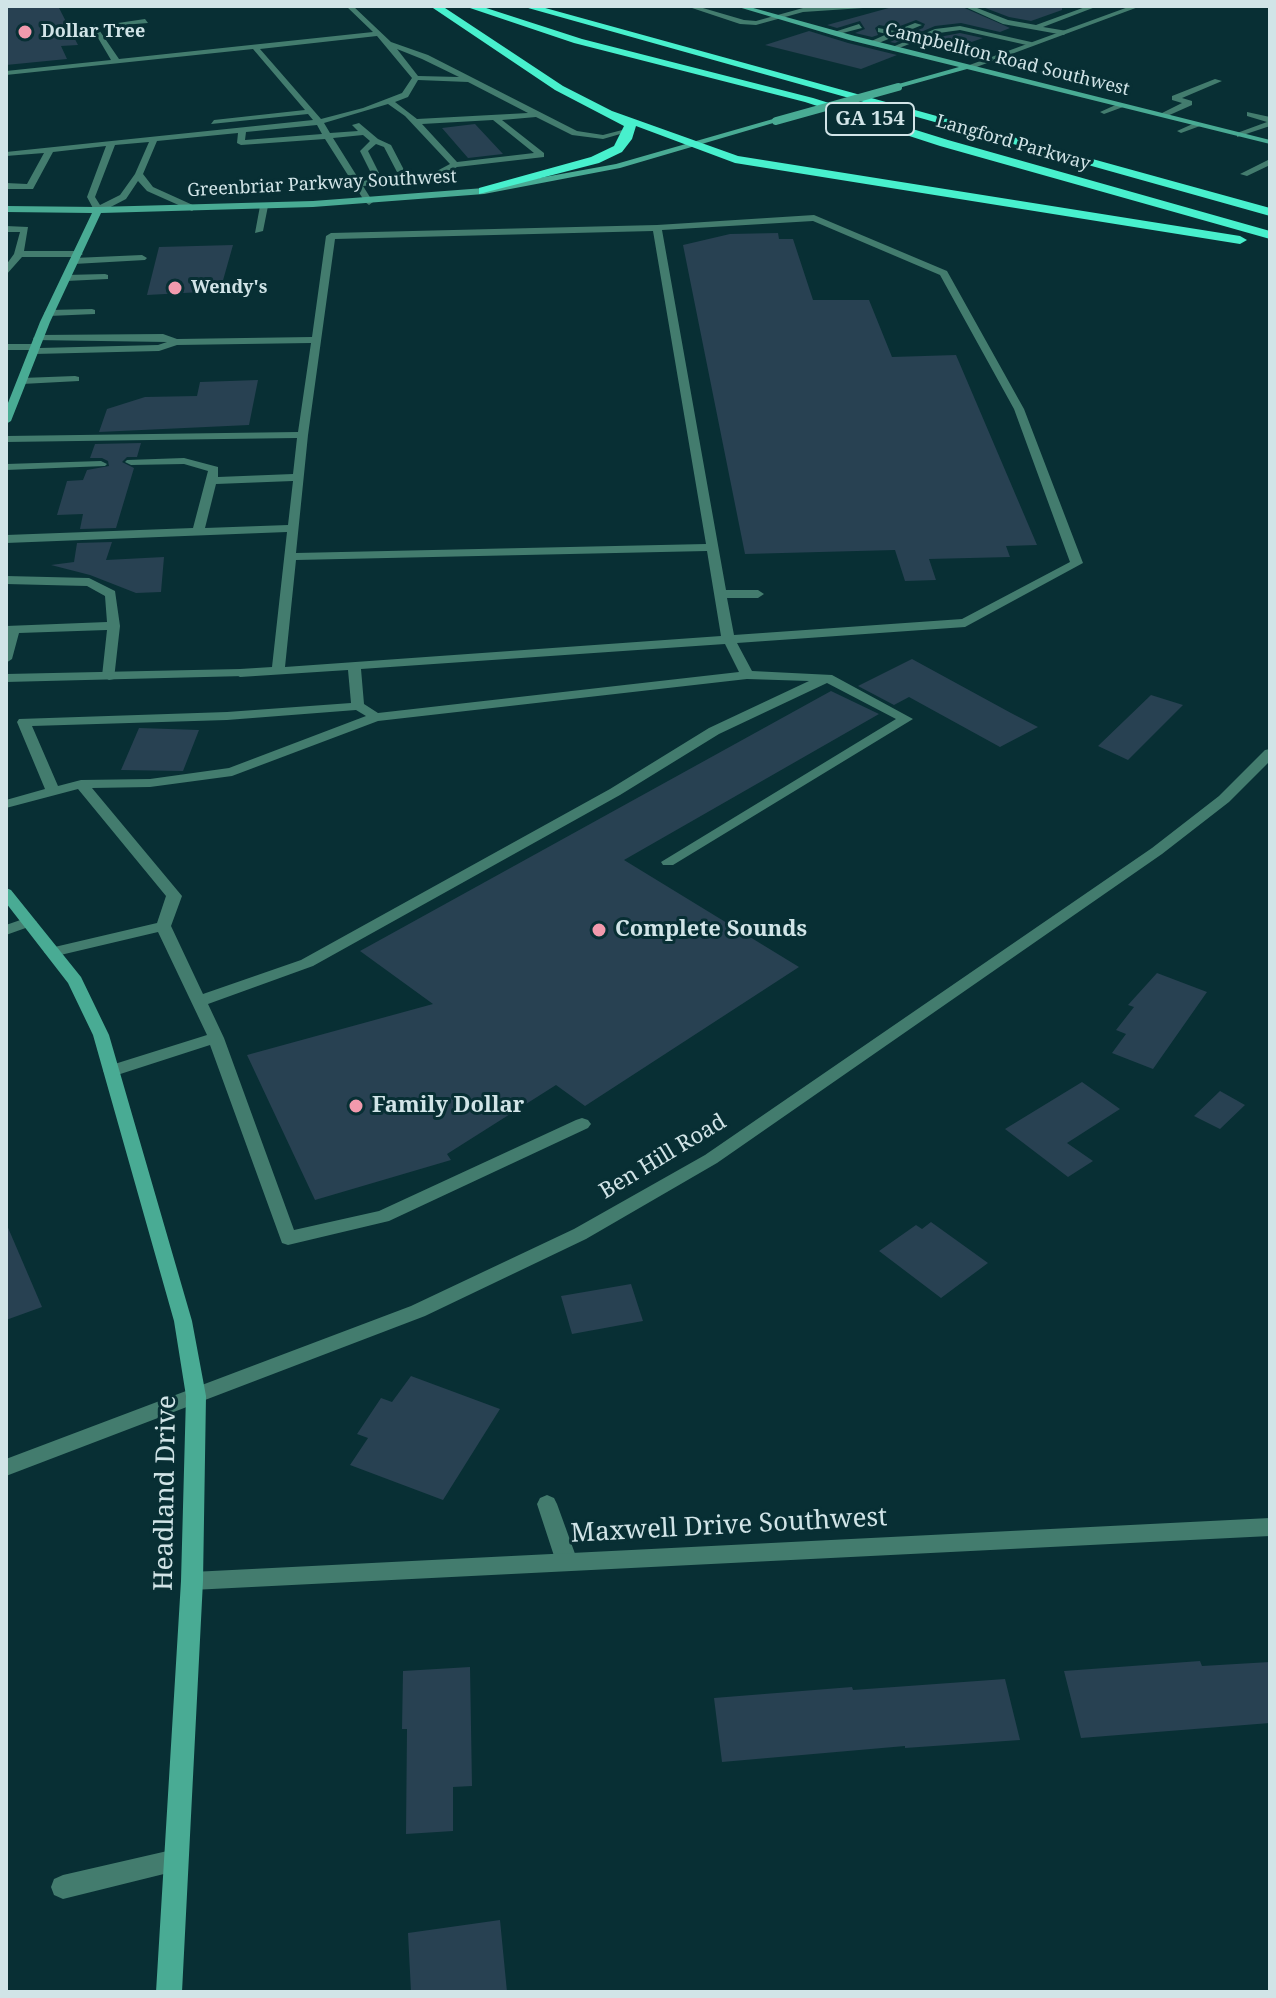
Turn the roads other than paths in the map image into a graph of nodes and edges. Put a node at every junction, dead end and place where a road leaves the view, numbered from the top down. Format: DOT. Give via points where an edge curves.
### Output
graph roads {
  1 [pos="349,6"];
  2 [pos="435,6"];
  3 [pos="469,6"];
  4 [pos="526,6"];
  5 [pos="573,6"];
  6 [pos="689,6"];
  7 [pos="738,6"];
  8 [pos="890,6"];
  9 [pos="966,6"];
  10 [pos="1095,6"];
  11 [pos="1138,6"];
  12 [pos="136,7"];
  13 [pos="799,8"];
  14 [pos="824,16"];
  15 [pos="779,18"];
  16 [pos="122,23"];
  17 [pos="918,25"];
  18 [pos="95,26"];
  19 [pos="859,26"];
  20 [pos="982,27"];
  21 [pos="1038,27"];
  22 [pos="881,30"];
  23 [pos="954,31"];
  24 [pos="835,33"];
  25 [pos="895,33"];
  26 [pos="1064,33"];
  27 [pos="378,34"];
  28 [pos="922,39"];
  29 [pos="937,39"];
  30 [pos="996,39"];
  31 [pos="871,43"];
  32 [pos="389,44"];
  33 [pos="1031,44"];
  34 [pos="255,47"];
  35 [pos="894,48"];
  36 [pos="964,49"];
  37 [pos="262,55"];
  38 [pos="707,55"];
  39 [pos="937,59"];
  40 [pos="116,61"];
  41 [pos="968,67"];
  42 [pos="6,73"];
  43 [pos="41,77"];
  44 [pos="416,78"];
  45 [pos="475,81"];
  46 [pos="1218,81"];
  47 [pos="388,101"];
  48 [pos="1120,105"];
  49 [pos="308,112"];
  50 [pos="1104,112"];
  51 [pos="539,114"];
  52 [pos="613,114"];
  53 [pos="1250,114"];
  54 [pos="347,115"];
  55 [pos="1162,115"];
  56 [pos="495,118"];
  57 [pos="1270,121"];
  58 [pos="319,122"];
  59 [pos="415,122"];
  60 [pos="1197,124"];
  61 [pos="242,130"];
  62 [pos="630,130"];
  63 [pos="1181,131"];
  64 [pos="363,133"];
  65 [pos="1240,135"];
  66 [pos="328,137"];
  67 [pos="154,139"];
  68 [pos="1258,139"];
  69 [pos="375,141"];
  70 [pos="1270,142"];
  71 [pos="111,144"];
  72 [pos="698,144"];
  73 [pos="1241,146"];
  74 [pos="50,150"];
  75 [pos="21,153"];
  76 [pos="6,154"];
  77 [pos="1270,162"];
  78 [pos="455,165"];
  79 [pos="139,174"];
  80 [pos="1244,174"];
  81 [pos="403,175"];
  82 [pos="379,177"];
  83 [pos="34,179"];
  84 [pos="6,180"];
  85 [pos="358,184"];
  86 [pos="6,186"];
  87 [pos="484,191"];
  88 [pos="369,202"];
  89 [pos="264,206"];
  90 [pos="192,208"];
  91 [pos="6,209"];
  92 [pos="98,210"];
  93 [pos="1270,212"];
  94 [pos="657,228"];
  95 [pos="6,229"];
  96 [pos="258,231"];
  97 [pos="1270,235"];
  98 [pos="1270,247"];
  99 [pos="19,254"];
  100 [pos="76,257"];
  101 [pos="142,258"];
  102 [pos="6,272"];
  103 [pos="105,277"];
  104 [pos="66,278"];
  105 [pos="92,312"];
  106 [pos="49,313"];
  107 [pos="316,340"];
  108 [pos="36,345"];
  109 [pos="6,347"];
  110 [pos="75,379"];
  111 [pos="22,381"];
  112 [pos="6,421"];
  113 [pos="303,435"];
  114 [pos="6,439"];
  115 [pos="131,462"];
  116 [pos="101,464"];
  117 [pos="6,467"];
  118 [pos="299,477"];
  119 [pos="210,481"];
  120 [pos="294,528"];
  121 [pos="198,532"];
  122 [pos="6,539"];
  123 [pos="712,547"];
  124 [pos="291,557"];
  125 [pos="6,580"];
  126 [pos="721,594"];
  127 [pos="758,594"];
  128 [pos="114,626"];
  129 [pos="10,629"];
  130 [pos="728,638"];
  131 [pos="6,659"];
  132 [pos="354,666"];
  133 [pos="278,671"];
  134 [pos="747,675"];
  135 [pos="109,676"];
  136 [pos="6,678"];
  137 [pos="827,678"];
  138 [pos="358,706"];
  139 [pos="376,717"];
  140 [pos="1270,753"];
  141 [pos="81,784"];
  142 [pos="53,792"];
  143 [pos="6,804"];
  144 [pos="668,862"];
  145 [pos="6,893"];
  146 [pos="29,922"];
  147 [pos="163,926"];
  148 [pos="6,930"];
  149 [pos="52,952"];
  150 [pos="199,1001"];
  151 [pos="216,1038"];
  152 [pos="111,1071"];
  153 [pos="582,1124"];
  154 [pos="196,1396"];
  155 [pos="6,1468"];
  156 [pos="547,1504"];
  157 [pos="1270,1527"];
  158 [pos="567,1562"];
  159 [pos="192,1581"];
  160 [pos="176,1860"];
  161 [pos="63,1887"];
  162 [pos="169,1992"];
  1 -- 27 [label="street"];
  2 -- 52 [label="highway" via="559,88"];
  3 -- 97 [label="highway, Langford Parkway / GA 154"];
  4 -- 38 [label="highway, Langford Parkway / GA 154"];
  5 -- 38 [label="highway"];
  6 -- 15 [label="street" via="743,22"];
  7 -- 15 [label="main road, Campbellton Road Southwest"];
  8 -- 13 [label="street"];
  9 -- 21 [label="street" via="1006,22"];
  10 -- 21 [label="street"];
  11 -- 26 [label="street"];
  12 -- 16 [label="street" via="146,23"];
  13 -- 14 [label="street"];
  13 -- 15 [label="street"];
  15 -- 24 [label="main road, Campbellton Road Southwest"];
  17 -- 25 [label="street"];
  18 -- 40 [label="street"];
  19 -- 24 [label="street"];
  20 -- 23 [label="street"];
  21 -- 26 [label="street"];
  22 -- 25 [label="street"];
  23 -- 28 [label="street"];
  23 -- 30 [label="street"];
  24 -- 31 [label="main road, Campbellton Road Southwest"];
  25 -- 31 [label="street"];
  26 -- 33 [label="street"];
  27 -- 32 [label="street"];
  27 -- 34 [label="street"];
  28 -- 29 [label="street"];
  28 -- 35 [label="street"];
  28 -- 36 [label="street"];
  30 -- 33 [label="street"];
  30 -- 36 [label="street"];
  31 -- 35 [label="main road, Campbellton Road Southwest"];
  32 -- 44 [label="street"];
  32 -- 45 [label="street"];
  33 -- 41 [label="street"];
  34 -- 37 [label="street"];
  34 -- 40 [label="street"];
  35 -- 39 [label="main road, Campbellton Road Southwest"];
  36 -- 39 [label="street"];
  37 -- 43 [label="street"];
  37 -- 49 [label="street"];
  38 -- 93 [label="highway, Langford Parkway / GA 154"];
  39 -- 41 [label="main road, Campbellton Road Southwest"];
  40 -- 42 [label="street"];
  41 -- 48 [label="main road, Campbellton Road Southwest"];
  41 -- 72 [label="main road, Greenbriar Parkway Southwest, bridge"];
  44 -- 45 [label="street"];
  44 -- 47 [label="street" via="405,95"];
  45 -- 51 [label="street"];
  46 -- 55 [label="street" via="1175,98 1189,103"];
  47 -- 54 [label="street"];
  47 -- 59 [label="street"];
  48 -- 50 [label="street"];
  48 -- 55 [label="main road, Campbellton Road Southwest"];
  49 -- 58 [label="street"];
  49 -- 75 [label="street" via="18,143"];
  51 -- 56 [label="street"];
  51 -- 62 [label="street" via="590,137"];
  52 -- 62 [label="highway"];
  52 -- 72 [label="highway"];
  53 -- 57 [label="street"];
  54 -- 58 [label="street"];
  54 -- 64 [label="street"];
  55 -- 60 [label="main road, Campbellton Road Southwest"];
  56 -- 59 [label="street"];
  56 -- 78 [label="street" via="541,155"];
  57 -- 65 [label="street"];
  58 -- 61 [label="street"];
  58 -- 66 [label="street"];
  59 -- 78 [label="street"];
  60 -- 63 [label="street"];
  60 -- 65 [label="main road, Campbellton Road Southwest"];
  61 -- 66 [label="street" via="241,143"];
  61 -- 67 [label="street"];
  62 -- 87 [label="highway" via="618,149 595,160"];
  64 -- 66 [label="street"];
  64 -- 69 [label="street"];
  65 -- 68 [label="main road, Campbellton Road Southwest"];
  66 -- 85 [label="street"];
  67 -- 71 [label="street"];
  67 -- 79 [label="street"];
  68 -- 70 [label="main road, Campbellton Road Southwest"];
  68 -- 73 [label="street"];
  69 -- 81 [label="street" via="387,145"];
  69 -- 82 [label="street" via="364,151"];
  71 -- 74 [label="street"];
  71 -- 92 [label="street" via="91,197"];
  72 -- 87 [label="main road, Greenbriar Parkway Southwest" via="617,166"];
  72 -- 98 [label="highway" via="735,159 778,167"];
  74 -- 75 [label="street"];
  74 -- 83 [label="street"];
  75 -- 76 [label="street"];
  77 -- 80 [label="street"];
  78 -- 81 [label="street" via="438,174"];
  79 -- 90 [label="street" via="150,189"];
  79 -- 92 [label="street" via="123,197"];
  81 -- 82 [label="street"];
  82 -- 85 [label="street"];
  83 -- 84 [label="street"];
  83 -- 86 [label="street" via="30,187"];
  85 -- 88 [label="street"];
  87 -- 88 [label="main road, Greenbriar Parkway Southwest"];
  88 -- 89 [label="main road, Greenbriar Parkway Southwest"];
  89 -- 90 [label="main road, Greenbriar Parkway Southwest"];
  89 -- 96 [label="street"];
  90 -- 92 [label="main road, Greenbriar Parkway Southwest"];
  91 -- 92 [label="main road, Greenbriar Parkway Southwest"];
  92 -- 100 [label="main road"];
  94 -- 107 [label="street" via="331,236"];
  94 -- 123 [label="street"];
  94 -- 130 [label="street" via="814,218 944,273 1019,409 1077,563 965,623"];
  95 -- 99 [label="street" via="25,229"];
  99 -- 100 [label="street"];
  99 -- 102 [label="street"];
  100 -- 101 [label="street"];
  100 -- 104 [label="main road"];
  103 -- 104 [label="street"];
  104 -- 106 [label="main road"];
  105 -- 106 [label="street"];
  106 -- 108 [label="main road"];
  107 -- 108 [label="street" via="176,342 159,348"];
  107 -- 113 [label="street"];
  108 -- 109 [label="street"];
  108 -- 111 [label="main road"];
  110 -- 111 [label="street"];
  111 -- 112 [label="main road"];
  113 -- 114 [label="street"];
  113 -- 118 [label="street"];
  115 -- 119 [label="street" via="184,461 214,469"];
  116 -- 117 [label="street"];
  118 -- 119 [label="street"];
  118 -- 120 [label="street"];
  119 -- 121 [label="street"];
  120 -- 121 [label="street"];
  120 -- 124 [label="street"];
  121 -- 122 [label="street"];
  123 -- 124 [label="street"];
  123 -- 126 [label="street"];
  124 -- 133 [label="street"];
  125 -- 128 [label="street" via="89,582 111,594"];
  126 -- 127 [label="street"];
  126 -- 130 [label="street"];
  128 -- 129 [label="street"];
  128 -- 135 [label="street"];
  129 -- 131 [label="street"];
  130 -- 132 [label="street"];
  130 -- 134 [label="street"];
  132 -- 133 [label="street"];
  132 -- 138 [label="street"];
  133 -- 135 [label="street"];
  134 -- 137 [label="street"];
  134 -- 139 [label="street"];
  135 -- 136 [label="street"];
  137 -- 144 [label="street" via="906,719"];
  137 -- 150 [label="street" via="714,731 307,963"];
  138 -- 139 [label="street"];
  138 -- 142 [label="street" via="24,722"];
  139 -- 141 [label="street" via="232,772 150,783"];
  140 -- 154 [label="street, Ben Hill Road" via="1224,799 1157,851 711,1159 580,1234 418,1311"];
  141 -- 142 [label="street"];
  141 -- 147 [label="street" via="174,896"];
  142 -- 143 [label="street"];
  145 -- 146 [label="main road, Headland Drive"];
  146 -- 148 [label="street"];
  146 -- 149 [label="main road, Headland Drive"];
  147 -- 149 [label="street"];
  147 -- 150 [label="street"];
  149 -- 152 [label="main road, Headland Drive" via="75,981 101,1035"];
  150 -- 151 [label="street"];
  151 -- 152 [label="street"];
  151 -- 153 [label="street" via="288,1238 383,1216"];
  152 -- 154 [label="main road, Headland Drive" via="183,1321"];
  154 -- 155 [label="street, Ben Hill Road"];
  154 -- 159 [label="main road, Headland Drive"];
  156 -- 158 [label="street"];
  157 -- 158 [label="street, Maxwell Drive Southwest"];
  158 -- 159 [label="street, Maxwell Drive Southwest"];
  159 -- 160 [label="main road, Headland Drive"];
  160 -- 161 [label="street"];
  160 -- 162 [label="main road, Headland Drive"];
}
